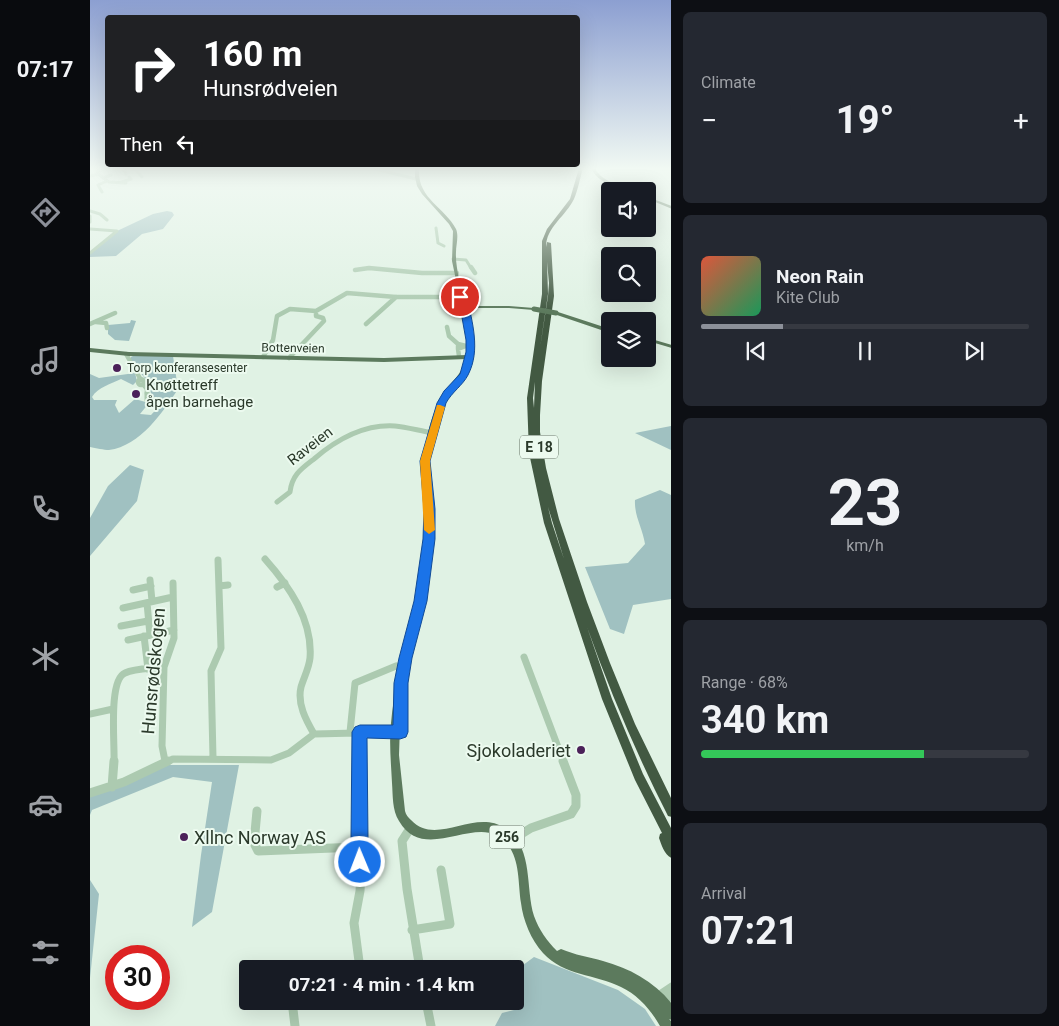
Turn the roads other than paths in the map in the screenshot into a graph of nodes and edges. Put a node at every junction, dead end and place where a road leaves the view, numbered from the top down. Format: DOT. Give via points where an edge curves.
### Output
graph roads {
  1 [pos="90,216"];
  2 [pos="102,216"];
  3 [pos="443,216"];
  4 [pos="559,216"];
  5 [pos="563,216"];
  6 [pos="107,220"];
  7 [pos="90,222"];
  8 [pos="436,228"];
  9 [pos="90,229"];
  10 [pos="437,246"];
  11 [pos="444,246"];
  12 [pos="455,246"];
  13 [pos="90,253"];
  14 [pos="454,259"];
  15 [pos="355,270"];
  16 [pos="457,273"];
  17 [pos="475,273"];
  18 [pos="459,282"];
  19 [pos="477,294"];
  20 [pos="396,297"];
  21 [pos="463,297"];
  22 [pos="464,307"];
  23 [pos="316,310"];
  24 [pos="115,313"];
  25 [pos="96,322"];
  26 [pos="90,324"];
  27 [pos="366,324"];
  28 [pos="447,327"];
  29 [pos="107,328"];
  30 [pos="601,328"];
  31 [pos="656,342"];
  32 [pos="671,347"];
  33 [pos="90,350"];
  34 [pos="126,354"];
  35 [pos="458,356"];
  36 [pos="263,357"];
  37 [pos="469,357"];
  38 [pos="289,358"];
  39 [pos="146,400"];
  40 [pos="434,433"];
  41 [pos="277,502"];
  42 [pos="264,559"];
  43 [pos="218,560"];
  44 [pos="173,583"];
  45 [pos="286,583"];
  46 [pos="228,584"];
  47 [pos="219,586"];
  48 [pos="277,587"];
  49 [pos="133,590"];
  50 [pos="173,597"];
  51 [pos="149,602"];
  52 [pos="123,608"];
  53 [pos="148,621"];
  54 [pos="121,626"];
  55 [pos="174,630"];
  56 [pos="147,635"];
  57 [pos="128,640"];
  58 [pos="524,657"];
  59 [pos="396,666"];
  60 [pos="164,667"];
  61 [pos="148,669"];
  62 [pos="113,710"];
  63 [pos="90,714"];
  64 [pos="350,732"];
  65 [pos="360,732"];
  66 [pos="398,732"];
  67 [pos="314,734"];
  68 [pos="213,758"];
  69 [pos="166,761"];
  70 [pos="638,777"];
  71 [pos="112,787"];
  72 [pos="90,793"];
  73 [pos="671,810"];
  74 [pos="257,811"];
  75 [pos="411,828"];
  76 [pos="671,840"];
  77 [pos="510,841"];
  78 [pos="358,847"];
  79 [pos="671,851"];
  80 [pos="441,870"];
  81 [pos="412,930"];
  82 [pos="359,960"];
  83 [pos="418,960"];
  84 [pos="671,989"];
  85 [pos="671,993"];
  86 [pos="662,1006"];
  87 [pos="293,1010"];
  88 [pos="428,1010"];
  89 [pos="295,1026"];
  90 [pos="431,1026"];
  91 [pos="668,1026"];
  1 -- 7 [label="street"];
  2 -- 6 [label="street"];
  3 -- 12 [label="main road" via="454,229"];
  4 -- 70 [label="highway, E 18" via="544,241 546,284 530,398 530,442 555,544 607,699"];
  5 -- 73 [label="highway, E 18" via="549,242 551,294 537,399 540,453 550,502 597,642 635,737"];
  8 -- 11 [label="street" via="438,243"];
  9 -- 13 [label="street" via="117,231"];
  10 -- 11 [label="street"];
  11 -- 12 [label="street"];
  12 -- 14 [label="main road"];
  14 -- 16 [label="main road"];
  14 -- 17 [label="street" via="466,260"];
  15 -- 16 [label="street"];
  16 -- 18 [label="main road"];
  18 -- 19 [label="street" via="471,283"];
  18 -- 21 [label="main road"];
  20 -- 21 [label="street"];
  20 -- 23 [label="street" via="347,294"];
  20 -- 27 [label="street"];
  21 -- 22 [label="main road"];
  22 -- 30 [label="main road, bridge" via="534,309"];
  22 -- 37 [label="main road" via="471,340"];
  23 -- 36 [label="street" via="290,309 277,316 273,340"];
  23 -- 38 [label="street" via="316,316 324,321"];
  24 -- 25 [label="street"];
  25 -- 26 [label="street"];
  25 -- 29 [label="street" via="106,324"];
  28 -- 35 [label="street" via="449,336 458,347"];
  31 -- 32 [label="main road"];
  33 -- 34 [label="main road, Bottenveien"];
  34 -- 36 [label="main road, Bottenveien"];
  34 -- 39 [label="street" via="147,389"];
  35 -- 37 [label="main road, Bottenveien"];
  35 -- 38 [label="main road, Bottenveien" via="393,360"];
  36 -- 38 [label="main road, Bottenveien"];
  37 -- 40 [label="main road" via="464,374 443,399"];
  40 -- 41 [label="street, Raveien" via="394,426 350,434 302,468 290,480 290,492"];
  40 -- 66 [label="main road" via="425,466 430,522 426,566 406,658"];
  42 -- 45 [label="street"];
  43 -- 47 [label="street"];
  44 -- 50 [label="street, Hunsrødskogen"];
  45 -- 48 [label="street"];
  45 -- 67 [label="street" via="303,616 309,641 310,660 300,698 303,714"];
  46 -- 47 [label="street"];
  47 -- 68 [label="street" via="221,648 211,671"];
  49 -- 51 [label="street" via="150,583"];
  50 -- 51 [label="street"];
  50 -- 55 [label="street, Hunsrødskogen"];
  51 -- 52 [label="street"];
  51 -- 53 [label="street"];
  53 -- 54 [label="street"];
  53 -- 56 [label="street"];
  55 -- 56 [label="street"];
  55 -- 60 [label="street, Hunsrødskogen"];
  56 -- 57 [label="street"];
  56 -- 61 [label="street"];
  58 -- 77 [label="street" via="577,802 571,814 530,828"];
  59 -- 64 [label="street" via="355,683"];
  60 -- 61 [label="street"];
  60 -- 69 [label="street, Hunsrødskogen" via="162,746"];
  61 -- 62 [label="street" via="128,672 118,678"];
  62 -- 63 [label="street"];
  62 -- 71 [label="street"];
  64 -- 65 [label="street"];
  64 -- 67 [label="street"];
  65 -- 66 [label="street"];
  65 -- 78 [label="street"];
  66 -- 75 [label="main road" via="399,811"];
  67 -- 68 [label="street" via="278,758"];
  68 -- 69 [label="street"];
  69 -- 71 [label="street"];
  70 -- 76 [label="highway, E 18"];
  70 -- 79 [label="highway" via="640,788"];
  71 -- 72 [label="street"];
  74 -- 78 [label="street" via="254,843 258,851"];
  75 -- 77 [label="main road, 256" via="437,836 473,827 489,827"];
  75 -- 81 [label="street" via="402,841"];
  77 -- 86 [label="main road, 256" via="520,858 527,910 548,951 568,964 622,981"];
  78 -- 82 [label="street" via="361,872 354,923"];
  80 -- 81 [label="street" via="450,924"];
  81 -- 83 [label="street"];
  84 -- 86 [label="street"];
  85 -- 86 [label="street"];
  86 -- 91 [label="main road, 256"];
  87 -- 89 [label="street"];
  88 -- 90 [label="street"];
}
